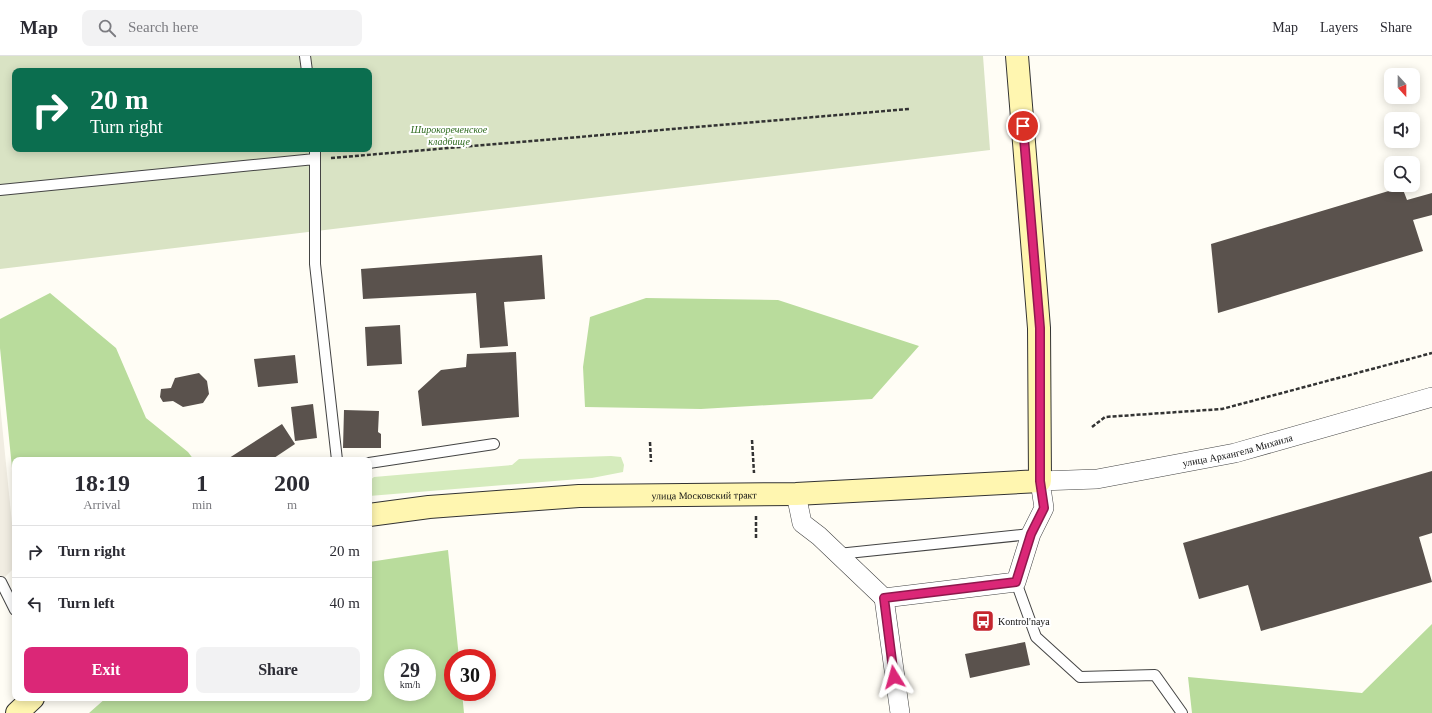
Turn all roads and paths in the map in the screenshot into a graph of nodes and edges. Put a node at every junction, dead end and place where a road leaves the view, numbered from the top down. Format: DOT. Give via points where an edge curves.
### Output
graph roads {
  1 [pos="305,56"];
  2 [pos="1017,56"];
  3 [pos="307,68"];
  4 [pos="909,109"];
  5 [pos="372,150"];
  6 [pos="341,152"];
  7 [pos="315,154"];
  8 [pos="0,190"];
  9 [pos="1432,353"];
  10 [pos="1432,397"];
  11 [pos="1092,427"];
  12 [pos="650,442"];
  13 [pos="494,444"];
  14 [pos="337,457"];
  15 [pos="651,462"];
  16 [pos="372,463"];
  17 [pos="1040,481"];
  18 [pos="796,494"];
  19 [pos="372,515"];
  20 [pos="1031,534"];
  21 [pos="838,554"];
  22 [pos="1016,582"];
  23 [pos="0,583"];
  24 [pos="884,598"];
  25 [pos="12,604"];
  26 [pos="30,701"];
  27 [pos="17,713"];
  28 [pos="900,713"];
  29 [pos="1182,713"];
  1 -- 3 [label="lane"];
  2 -- 17 [label="main road" via="1040,328"];
  4 -- 5 [label="path"];
  6 -- 7 [label="path"];
  7 -- 8 [label="lane"];
  7 -- 14 [label="lane" via="315,264"];
  9 -- 11 [label="path" via="1222,409 1105,417"];
  10 -- 17 [label="street, улица Архангела Михаила" via="1235,452 1097,479"];
  12 -- 15 [label="path"];
  13 -- 16 [label="lane"];
  17 -- 18 [label="main road, улица Московский тракт"];
  17 -- 20 [label="street" via="1044,508"];
  18 -- 19 [label="main road, улица Московский тракт" via="579,496 429,507"];
  18 -- 21 [label="street" via="802,523"];
  20 -- 21 [label="lane"];
  20 -- 22 [label="street"];
  21 -- 24 [label="street"];
  22 -- 24 [label="street"];
  22 -- 29 [label="lane" via="1036,637 1080,677 1155,675"];
  23 -- 25 [label="lane"];
  24 -- 28 [label="street"];
  26 -- 27 [label="main road"];
}
